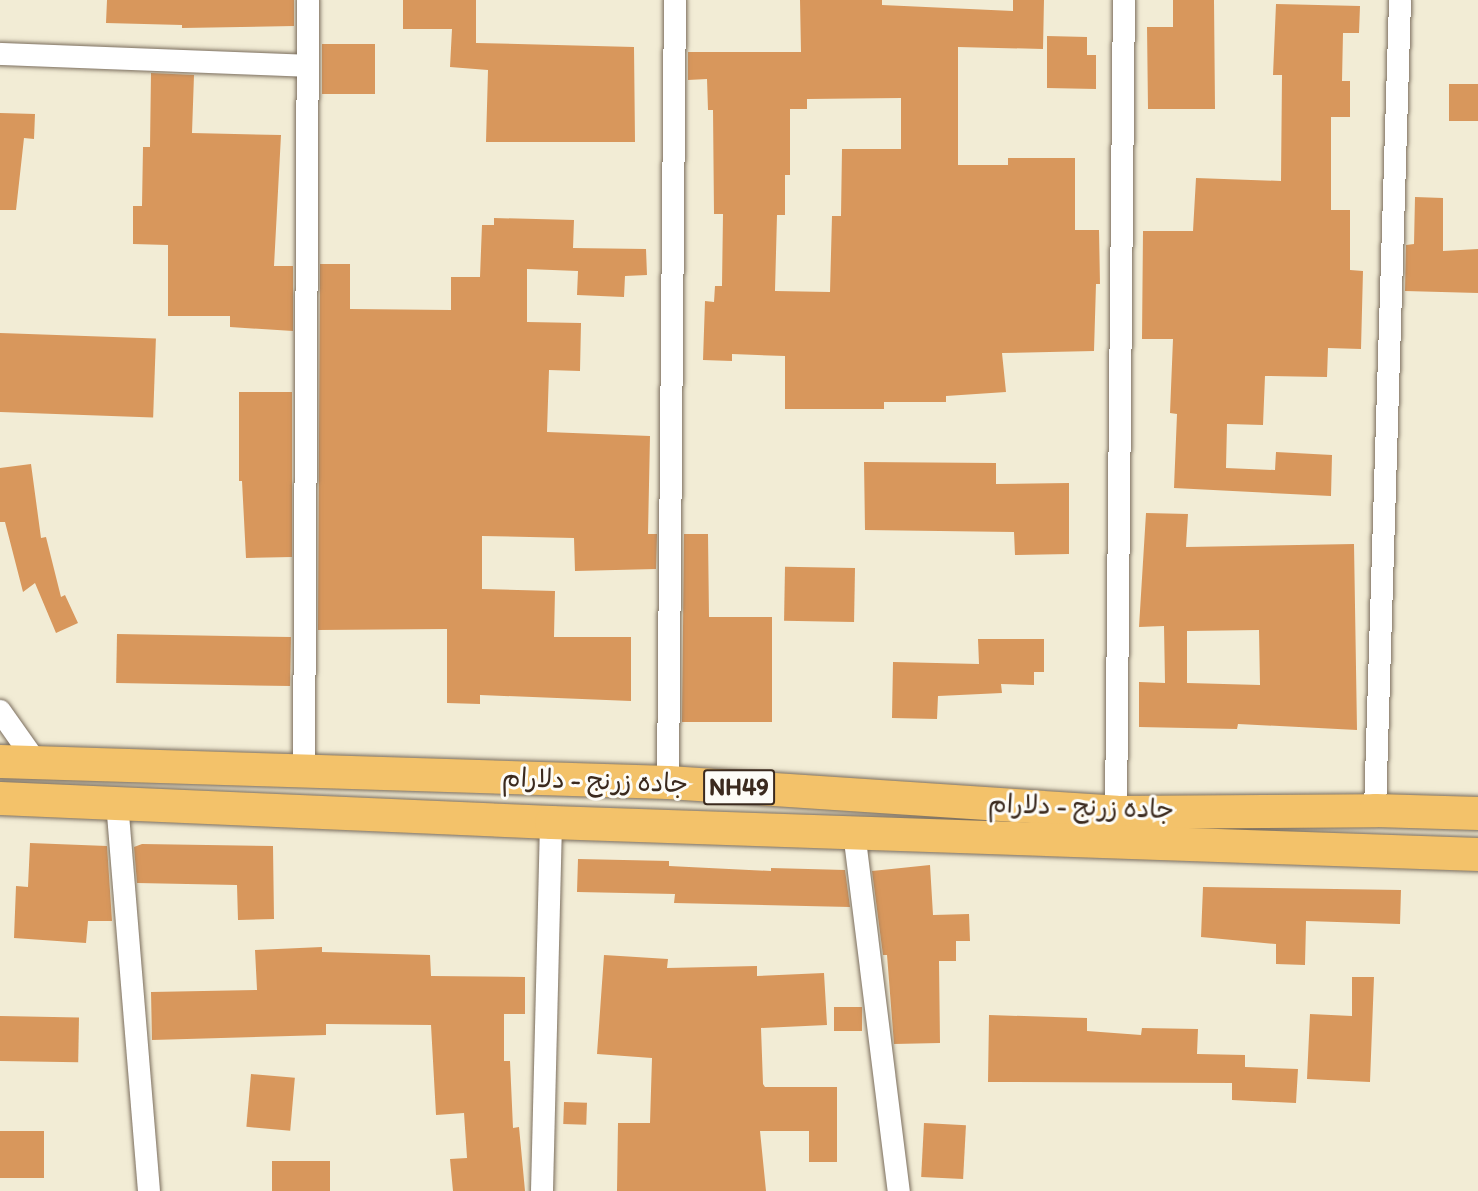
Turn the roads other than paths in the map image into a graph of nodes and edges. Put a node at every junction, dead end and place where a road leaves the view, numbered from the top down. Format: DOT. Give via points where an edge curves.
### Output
graph roads {
  1 [pos="308,0"];
  2 [pos="675,0"];
  3 [pos="1124,0"];
  4 [pos="1400,0"];
  5 [pos="0,54"];
  6 [pos="308,66"];
  7 [pos="0,711"];
  8 [pos="0,761"];
  9 [pos="36,762"];
  10 [pos="304,772"];
  11 [pos="668,782"];
  12 [pos="0,798"];
  13 [pos="117,802"];
  14 [pos="1375,810"];
  15 [pos="1116,812"];
  16 [pos="1478,813"];
  17 [pos="551,822"];
  18 [pos="854,832"];
  19 [pos="1478,854"];
  20 [pos="148,1191"];
  21 [pos="542,1191"];
  22 [pos="900,1191"];
  1 -- 6 [label="street"];
  2 -- 11 [label="street"];
  3 -- 15 [label="street"];
  4 -- 14 [label="street"];
  5 -- 6 [label="street"];
  6 -- 10 [label="street"];
  7 -- 9 [label="street"];
  8 -- 9 [label="highway, جاده زرنج - دلارام / NH49"];
  9 -- 10 [label="highway, جاده زرنج - دلارام / NH49"];
  10 -- 11 [label="highway, جاده زرنج - دلارام / NH49"];
  11 -- 15 [label="highway, جاده زرنج - دلارام / NH49"];
  12 -- 13 [label="highway, جاده زرنج - دلارام / NH49"];
  13 -- 17 [label="highway, جاده زرنج - دلارام / NH49"];
  13 -- 20 [label="street"];
  14 -- 15 [label="highway, جاده زرنج - دلارام / NH49"];
  14 -- 16 [label="highway, جاده زرنج - دلارام / NH49"];
  17 -- 18 [label="highway, جاده زرنج - دلارام / NH49"];
  17 -- 21 [label="street"];
  18 -- 19 [label="highway, جاده زرنج - دلارام / NH49"];
  18 -- 22 [label="street"];
}
